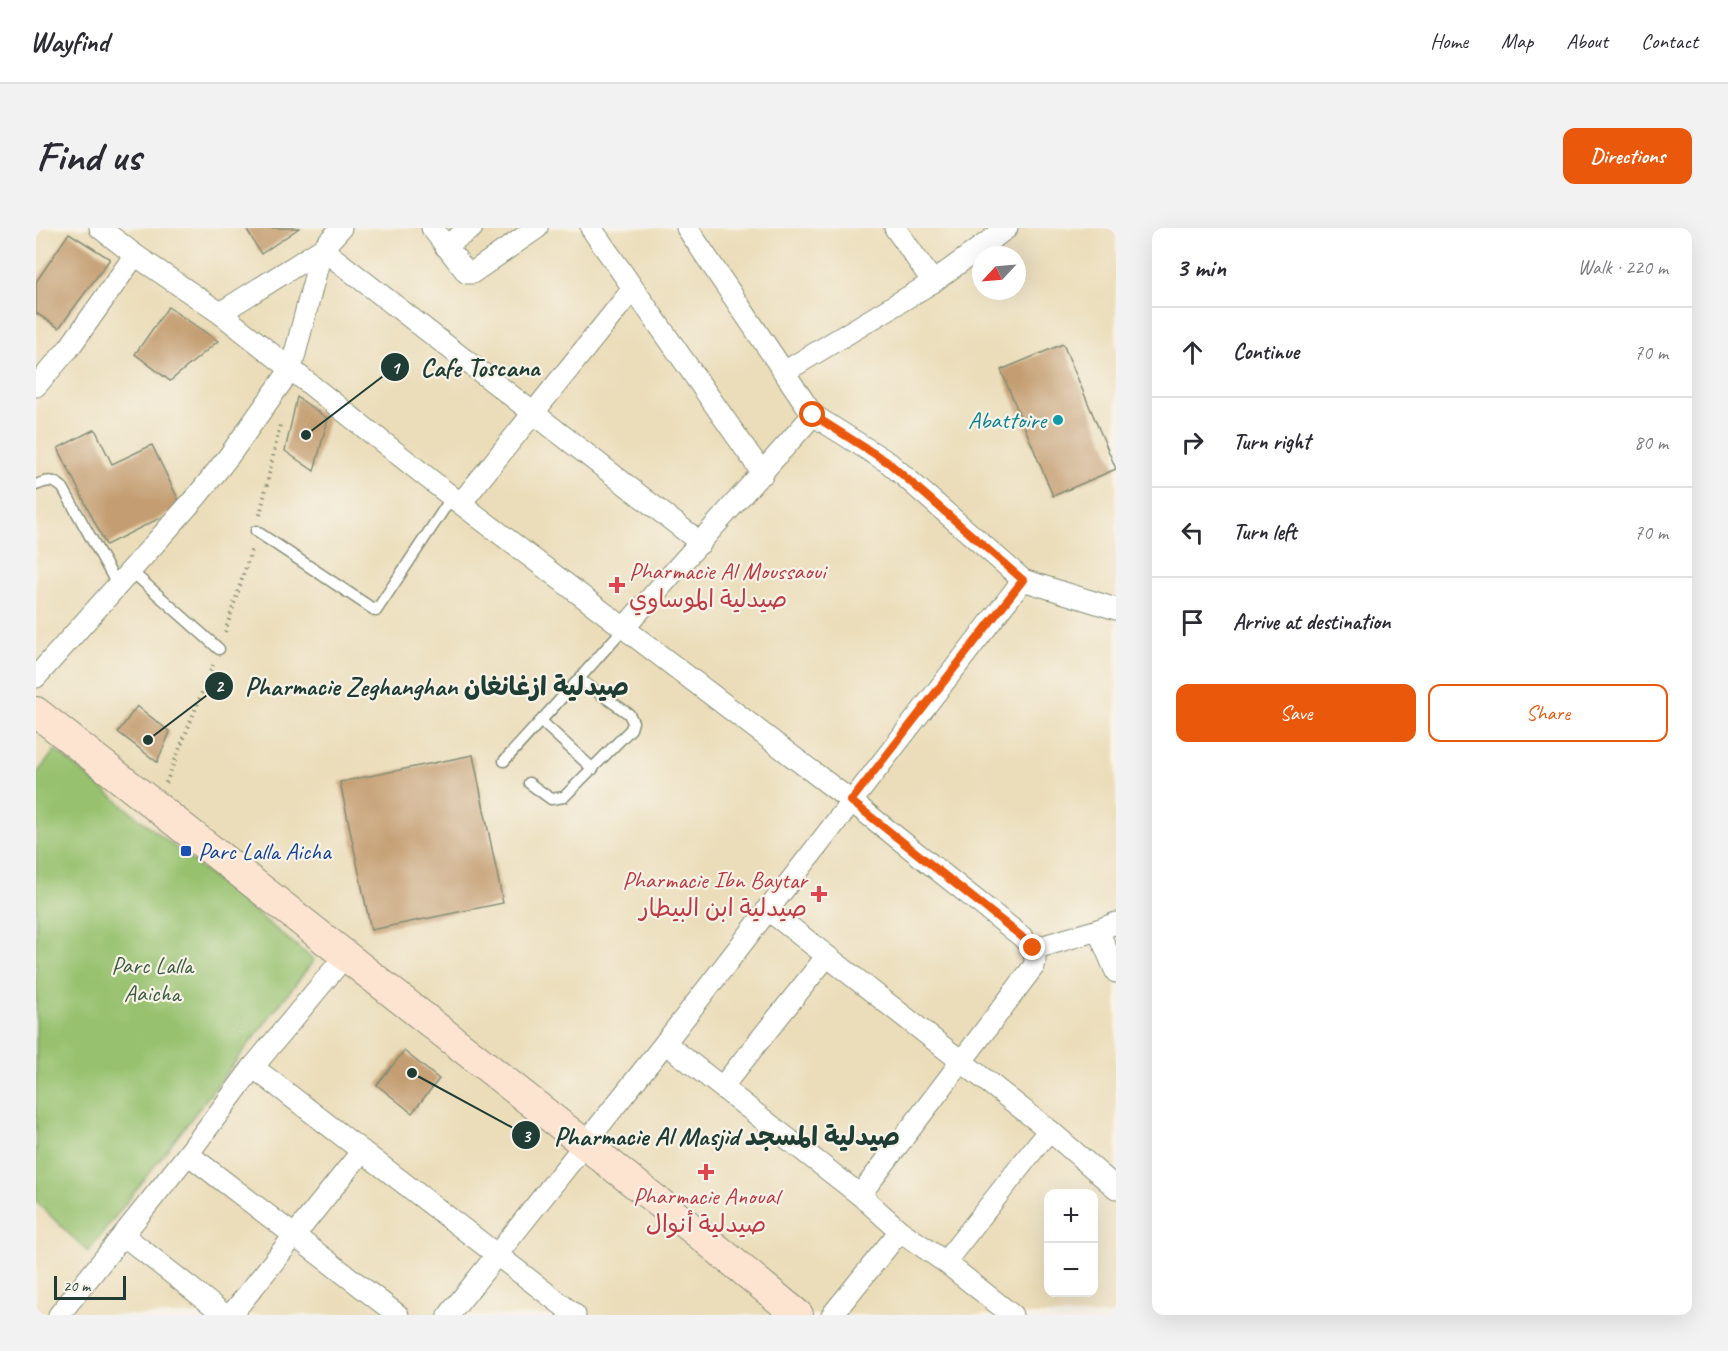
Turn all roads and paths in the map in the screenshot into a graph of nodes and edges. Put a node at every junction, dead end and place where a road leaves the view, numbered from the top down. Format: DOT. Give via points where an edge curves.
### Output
graph roads {
  1 [pos="100,228"];
  2 [pos="341,228"];
  3 [pos="432,228"];
  4 [pos="472,228"];
  5 [pos="537,228"];
  6 [pos="591,228"];
  7 [pos="687,228"];
  8 [pos="895,228"];
  9 [pos="1007,228"];
  10 [pos="446,246"];
  11 [pos="322,249"];
  12 [pos="135,255"];
  13 [pos="933,282"];
  14 [pos="632,290"];
  15 [pos="220,313"];
  16 [pos="291,369"];
  17 [pos="784,372"];
  18 [pos="36,386"];
  19 [pos="533,413"];
  20 [pos="813,415"];
  21 [pos="763,474"];
  22 [pos="36,485"];
  23 [pos="456,500"];
  24 [pos="256,531"];
  25 [pos="701,543"];
  26 [pos="125,579"];
  27 [pos="1023,580"];
  28 [pos="1116,609"];
  29 [pos="624,628"];
  30 [pos="219,649"];
  31 [pos="36,677"];
  32 [pos="579,678"];
  33 [pos="36,712"];
  34 [pos="193,715"];
  35 [pos="540,721"];
  36 [pos="504,761"];
  37 [pos="593,769"];
  38 [pos="529,783"];
  39 [pos="851,801"];
  40 [pos="156,808"];
  41 [pos="767,909"];
  42 [pos="1107,927"];
  43 [pos="1033,948"];
  44 [pos="345,956"];
  45 [pos="827,956"];
  46 [pos="1116,972"];
  47 [pos="665,1043"];
  48 [pos="962,1061"];
  49 [pos="254,1067"];
  50 [pos="722,1088"];
  51 [pos="1049,1130"];
  52 [pos="584,1143"];
  53 [pos="362,1151"];
  54 [pos="188,1154"];
  55 [pos="1116,1188"];
  56 [pos="860,1196"];
  57 [pos="900,1231"];
  58 [pos="123,1234"];
  59 [pos="295,1236"];
  60 [pos="496,1254"];
  61 [pos="945,1262"];
  62 [pos="59,1315"];
  63 [pos="225,1315"];
  64 [pos="231,1315"];
  65 [pos="398,1315"];
  66 [pos="449,1315"];
  67 [pos="575,1315"];
  68 [pos="798,1315"];
  69 [pos="832,1315"];
  70 [pos="1012,1315"];
  1 -- 12 [label="street"];
  2 -- 11 [label="street"];
  3 -- 10 [label="street"];
  4 -- 10 [label="street"];
  5 -- 10 [label="street" via="472,273 465,272"];
  6 -- 14 [label="street"];
  7 -- 17 [label="street"];
  8 -- 13 [label="street"];
  9 -- 13 [label="street"];
  11 -- 15 [label="street"];
  11 -- 16 [label="street"];
  11 -- 19 [label="street"];
  12 -- 15 [label="street"];
  12 -- 18 [label="street" via="69,348"];
  13 -- 17 [label="street"];
  14 -- 19 [label="street"];
  14 -- 21 [label="street"];
  15 -- 16 [label="street"];
  16 -- 23 [label="street"];
  16 -- 26 [label="street" via="229,456"];
  17 -- 20 [label="street"];
  19 -- 23 [label="street"];
  19 -- 25 [label="street"];
  20 -- 21 [label="street"];
  20 -- 27 [label="street" via="889,463"];
  21 -- 25 [label="street"];
  22 -- 26 [label="lane" via="48,480 63,488"];
  23 -- 24 [label="lane" via="376,611"];
  23 -- 29 [label="street"];
  25 -- 29 [label="street"];
  26 -- 30 [label="lane"];
  26 -- 31 [label="street"];
  27 -- 28 [label="street"];
  27 -- 39 [label="street"];
  29 -- 32 [label="lane"];
  29 -- 39 [label="street"];
  32 -- 35 [label="lane"];
  32 -- 37 [label="lane" via="630,714 633,722 631,729"];
  33 -- 40 [label="main road"];
  34 -- 40 [label="path"];
  35 -- 36 [label="lane"];
  35 -- 37 [label="lane"];
  37 -- 38 [label="lane" via="557,799"];
  39 -- 41 [label="street"];
  39 -- 43 [label="street"];
  40 -- 44 [label="main road"];
  41 -- 45 [label="street"];
  41 -- 47 [label="street"];
  42 -- 43 [label="street"];
  42 -- 46 [label="street"];
  43 -- 48 [label="street" via="1034,966"];
  44 -- 49 [label="street"];
  44 -- 52 [label="main road"];
  45 -- 48 [label="street"];
  45 -- 50 [label="street"];
  47 -- 50 [label="street"];
  47 -- 52 [label="street"];
  48 -- 51 [label="street"];
  48 -- 56 [label="street"];
  49 -- 53 [label="street"];
  49 -- 54 [label="street"];
  50 -- 56 [label="street"];
  51 -- 55 [label="street"];
  51 -- 61 [label="street"];
  52 -- 60 [label="street"];
  52 -- 68 [label="main road"];
  53 -- 59 [label="street"];
  53 -- 60 [label="street"];
  54 -- 58 [label="street"];
  54 -- 59 [label="street"];
  56 -- 57 [label="street"];
  57 -- 61 [label="street"];
  57 -- 69 [label="street"];
  58 -- 62 [label="street"];
  58 -- 63 [label="street"];
  59 -- 64 [label="street"];
  59 -- 65 [label="street"];
  60 -- 66 [label="street"];
  60 -- 67 [label="street"];
  61 -- 70 [label="street"];
}
